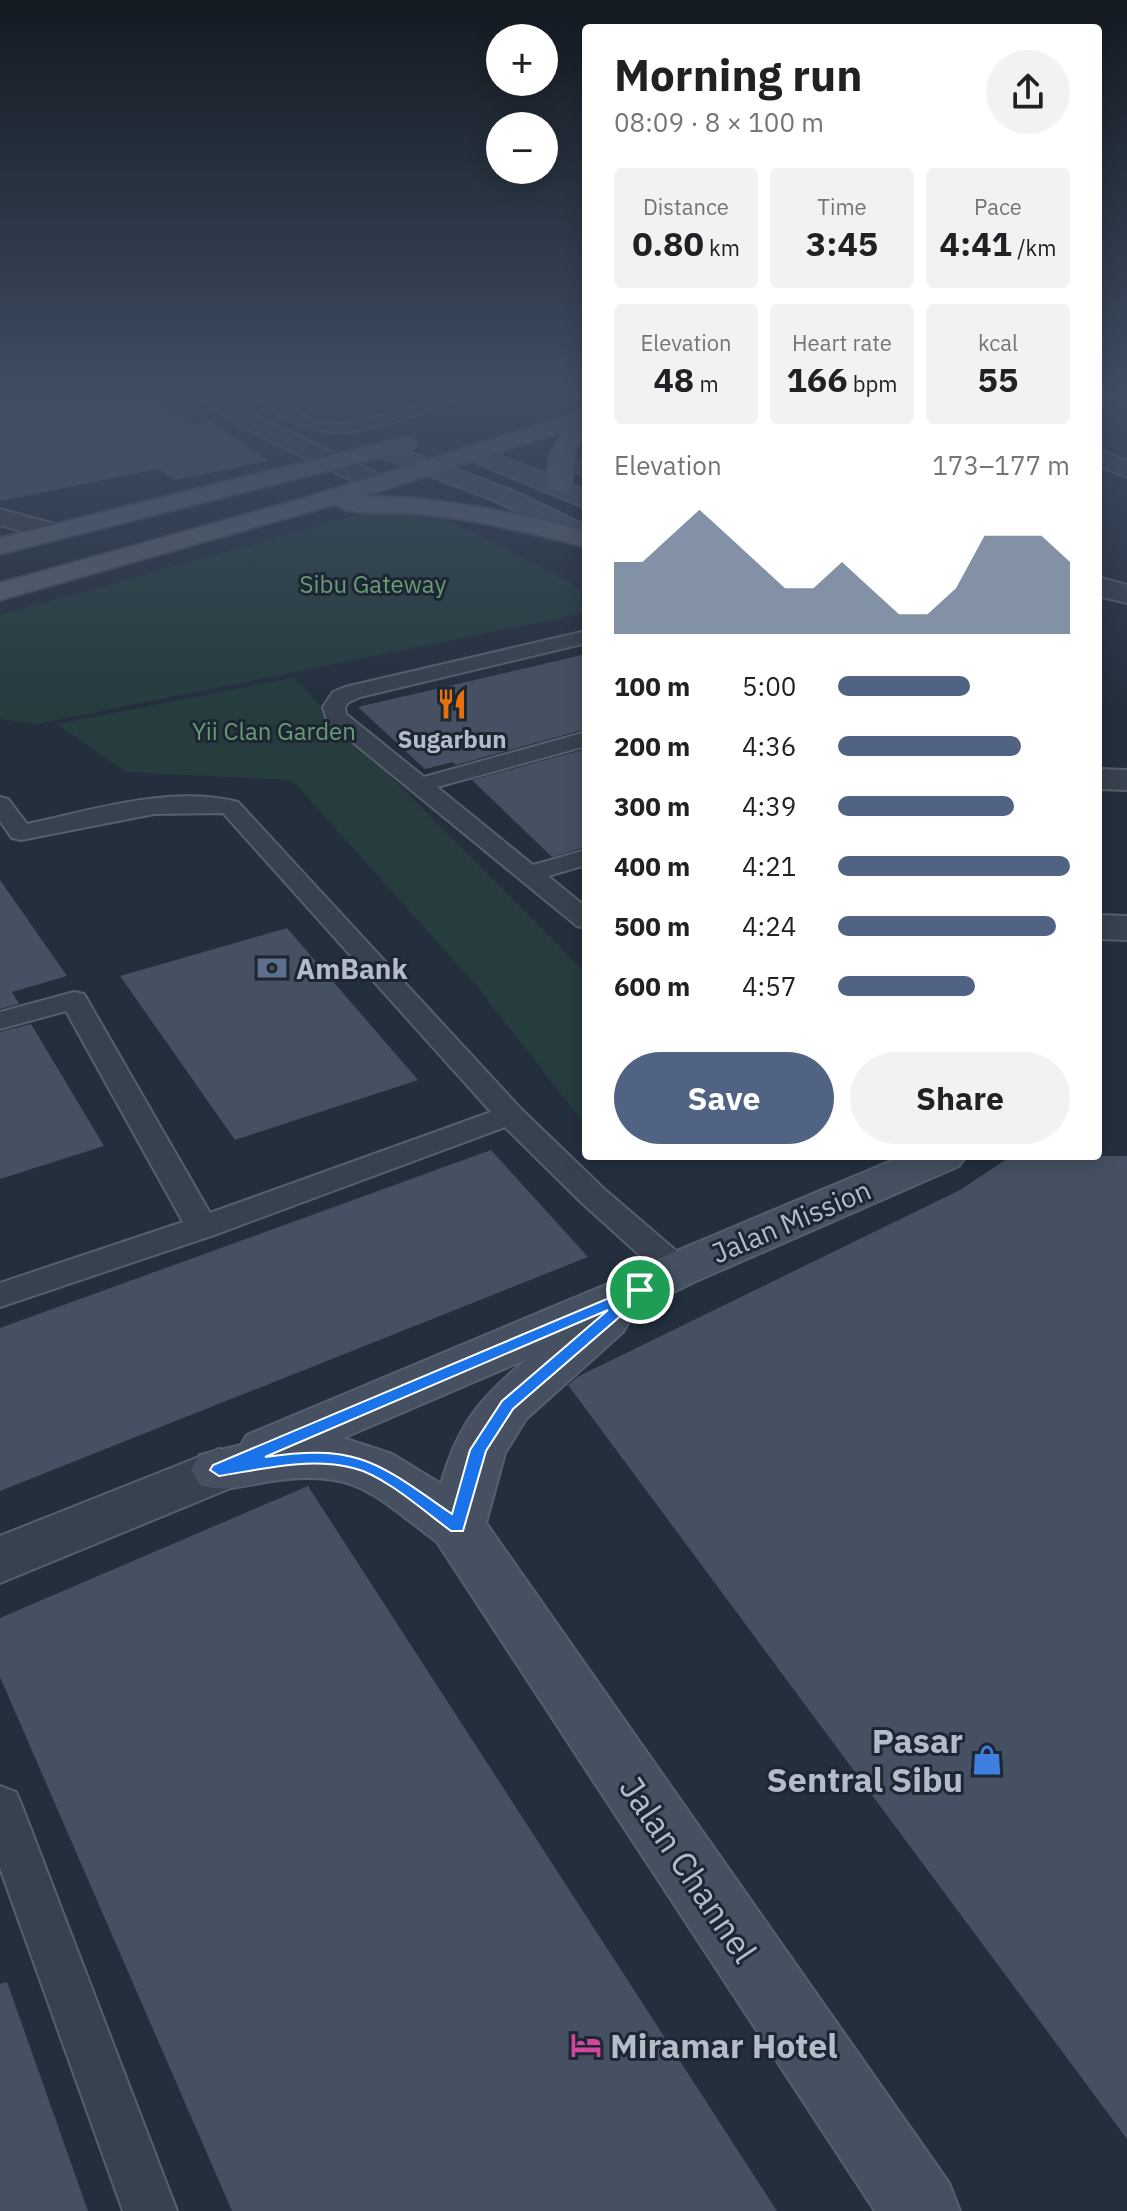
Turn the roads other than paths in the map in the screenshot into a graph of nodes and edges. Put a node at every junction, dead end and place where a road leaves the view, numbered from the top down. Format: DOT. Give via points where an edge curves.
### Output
graph roads {
  1 [pos="189,499"];
  2 [pos="326,499"];
  3 [pos="510,499"];
  4 [pos="311,504"];
  5 [pos="0,517"];
  6 [pos="53,532"];
  7 [pos="582,535"];
  8 [pos="582,536"];
  9 [pos="4,544"];
  10 [pos="8,588"];
  11 [pos="582,638"];
  12 [pos="582,740"];
  13 [pos="1102,779"];
  14 [pos="1127,780"];
  15 [pos="420,785"];
  16 [pos="0,804"];
  17 [pos="11,836"];
  18 [pos="582,858"];
  19 [pos="529,874"];
  20 [pos="582,917"];
  21 [pos="1102,927"];
  22 [pos="1127,928"];
  23 [pos="0,1021"];
  24 [pos="510,1115"];
  25 [pos="934,1160"];
  26 [pos="202,1227"];
  27 [pos="659,1280"];
  28 [pos="0,1295"];
  29 [pos="219,1470"];
  30 [pos="457,1526"];
  31 [pos="0,1560"];
  32 [pos="0,1806"];
  33 [pos="150,2211"];
  34 [pos="921,2211"];
  1 -- 6 [label="main road"];
  2 -- 4 [label="main road"];
  3 -- 7 [label="street"];
  4 -- 8 [label="main road" via="461,511"];
  4 -- 10 [label="main road"];
  5 -- 6 [label="street"];
  6 -- 9 [label="main road"];
  11 -- 15 [label="lane" via="341,697 335,716"];
  12 -- 15 [label="lane"];
  13 -- 14 [label="street"];
  15 -- 19 [label="lane"];
  16 -- 17 [label="lane"];
  17 -- 24 [label="lane" via="99,816 208,803 230,807"];
  18 -- 19 [label="lane"];
  19 -- 20 [label="lane"];
  21 -- 22 [label="street"];
  23 -- 26 [label="lane" via="74,1000"];
  24 -- 26 [label="lane"];
  24 -- 27 [label="lane" via="593,1196"];
  25 -- 27 [label="street, Jalan Mission"];
  26 -- 28 [label="lane"];
  27 -- 29 [label="street, Jalan Mission"];
  27 -- 30 [label="street" via="507,1405 478,1450"];
  29 -- 30 [label="street" via="308,1456 357,1462"];
  29 -- 31 [label="street"];
  30 -- 34 [label="street, Jalan Channel"];
  32 -- 33 [label="lane"];
}
